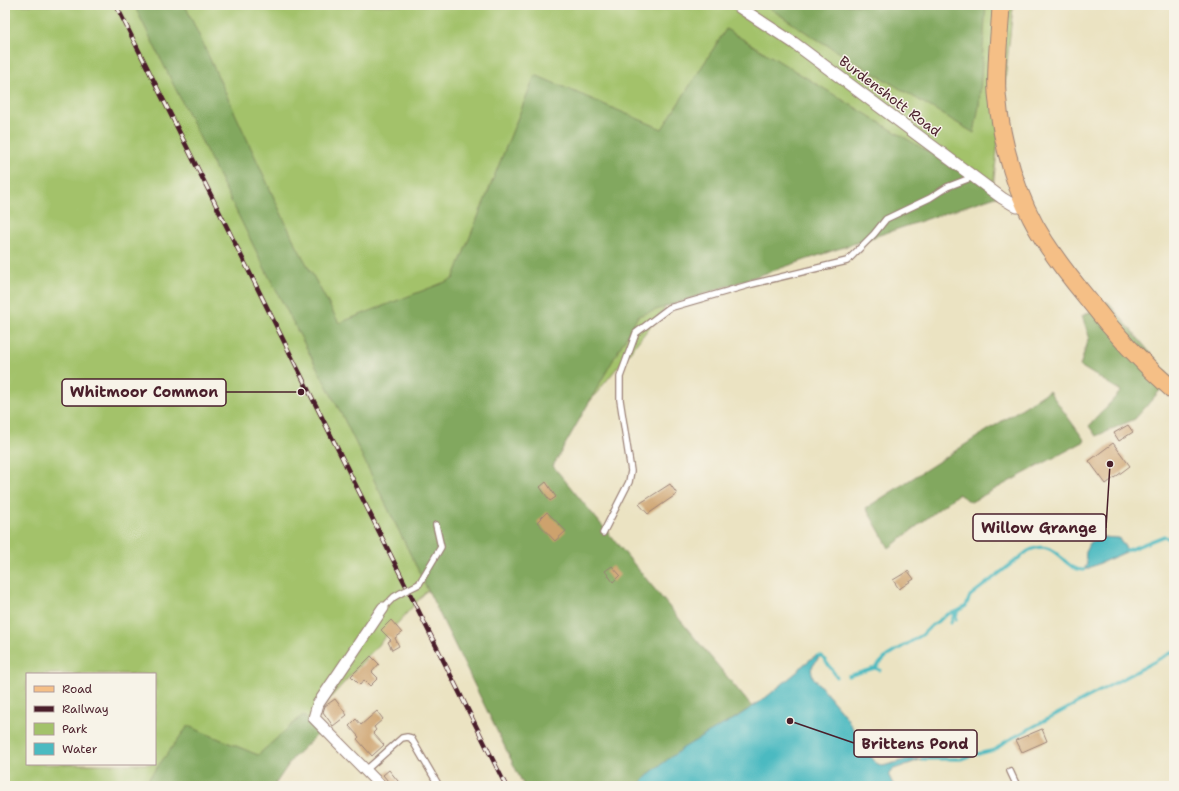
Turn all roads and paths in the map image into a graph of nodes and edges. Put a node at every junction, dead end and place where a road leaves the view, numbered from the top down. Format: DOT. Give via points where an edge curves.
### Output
graph roads {
  1 [pos="736,5"];
  2 [pos="1001,5"];
  3 [pos="973,177"];
  4 [pos="1026,206"];
  5 [pos="1174,391"];
  6 [pos="436,525"];
  7 [pos="603,533"];
  8 [pos="383,608"];
  9 [pos="366,770"];
  10 [pos="1010,771"];
  11 [pos="382,786"];
  12 [pos="439,786"];
  13 [pos="1017,786"];
  1 -- 3 [label="street, Burdenshott Road" via="794,43"];
  2 -- 4 [label="main road" via="997,75 999,107 1008,152"];
  3 -- 4 [label="street, Burdenshott Road" via="1017,207"];
  3 -- 7 [label="lane" via="947,187 886,219 847,262 752,284 669,308 636,333 620,377 620,400 631,471 629,482"];
  4 -- 5 [label="main road" via="1045,242 1065,271 1134,354"];
  6 -- 8 [label="lane, bridge" via="441,547 419,584 394,596"];
  8 -- 9 [label="street" via="318,704 314,718"];
  9 -- 11 [label="street"];
  9 -- 12 [label="lane" via="407,737 411,738"];
  10 -- 13 [label="lane"];
}
